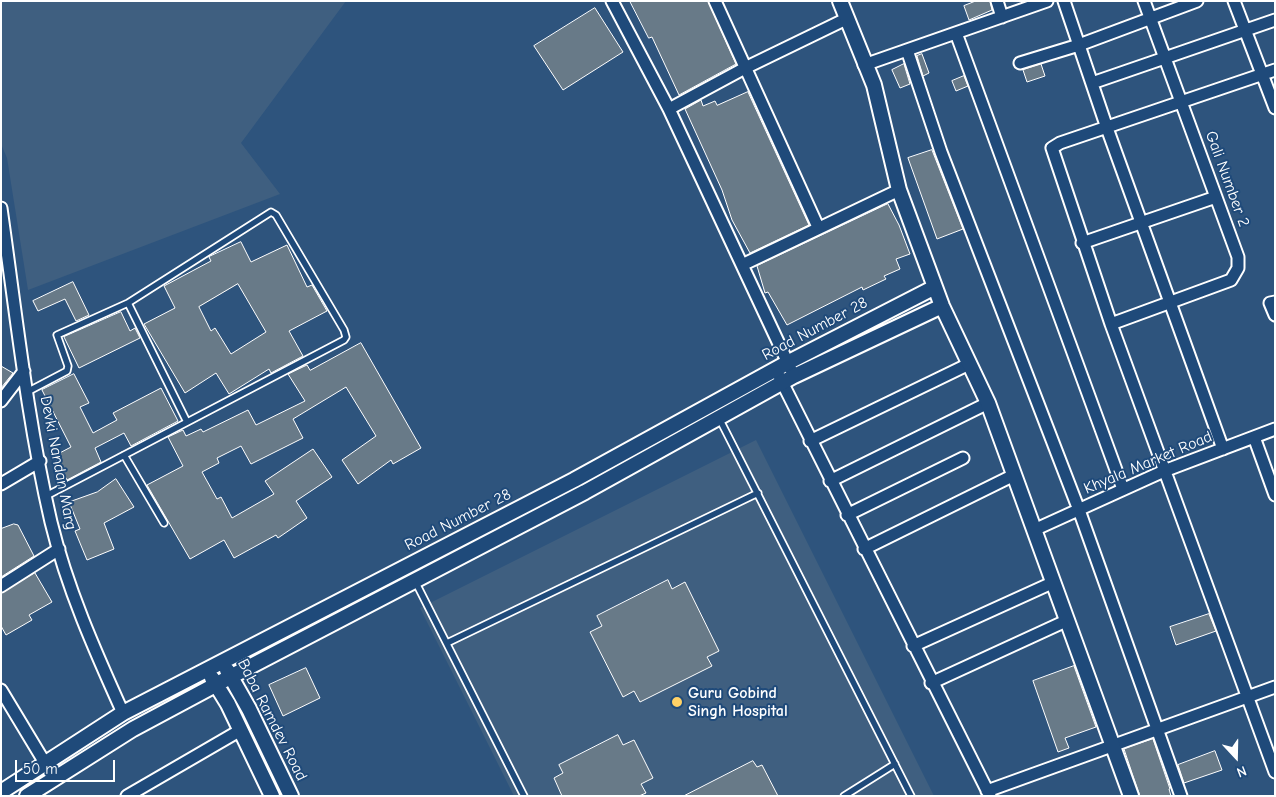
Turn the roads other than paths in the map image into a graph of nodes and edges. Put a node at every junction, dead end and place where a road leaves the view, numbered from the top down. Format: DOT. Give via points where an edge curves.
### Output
graph roads {
  1 [pos="612,1"];
  2 [pos="714,1"];
  3 [pos="840,1"];
  4 [pos="997,1"];
  5 [pos="1047,1"];
  6 [pos="1064,1"];
  7 [pos="1144,1"];
  8 [pos="1197,1"];
  9 [pos="1234,1"];
  10 [pos="1002,17"];
  11 [pos="1150,18"];
  12 [pos="846,19"];
  13 [pos="1275,20"];
  14 [pos="1245,30"];
  15 [pos="956,33"];
  16 [pos="1079,45"];
  17 [pos="907,50"];
  18 [pos="1164,59"];
  19 [pos="1020,63"];
  20 [pos="864,65"];
  21 [pos="745,68"];
  22 [pos="1275,70"];
  23 [pos="1261,74"];
  24 [pos="1092,83"];
  25 [pos="1182,102"];
  26 [pos="1275,108"];
  27 [pos="669,109"];
  28 [pos="1107,128"];
  29 [pos="899,190"];
  30 [pos="1216,197"];
  31 [pos="1,208"];
  32 [pos="1141,221"];
  33 [pos="818,227"];
  34 [pos="1082,243"];
  35 [pos="9,260"];
  36 [pos="742,265"];
  37 [pos="1,271"];
  38 [pos="935,287"];
  39 [pos="1170,302"];
  40 [pos="1275,302"];
  41 [pos="128,303"];
  42 [pos="942,306"];
  43 [pos="1275,316"];
  44 [pos="1111,324"];
  45 [pos="969,364"];
  46 [pos="781,366"];
  47 [pos="24,371"];
  48 [pos="794,376"];
  49 [pos="781,383"];
  50 [pos="27,392"];
  51 [pos="1,401"];
  52 [pos="988,403"];
  53 [pos="712,404"];
  54 [pos="719,418"];
  55 [pos="187,422"];
  56 [pos="1275,429"];
  57 [pos="1254,437"];
  58 [pos="810,441"];
  59 [pos="1223,449"];
  60 [pos="124,455"];
  61 [pos="963,458"];
  62 [pos="40,461"];
  63 [pos="1164,471"];
  64 [pos="1014,475"];
  65 [pos="830,481"];
  66 [pos="1,484"];
  67 [pos="1123,489"];
  68 [pos="758,493"];
  69 [pos="1275,495"];
  70 [pos="46,496"];
  71 [pos="1079,510"];
  72 [pos="847,515"];
  73 [pos="164,522"];
  74 [pos="1034,530"];
  75 [pos="59,549"];
  76 [pos="864,549"];
  77 [pos="415,581"];
  78 [pos="1054,582"];
  79 [pos="1,586"];
  80 [pos="1068,620"];
  81 [pos="447,643"];
  82 [pos="913,646"];
  83 [pos="221,661"];
  84 [pos="206,669"];
  85 [pos="232,676"];
  86 [pos="931,683"];
  87 [pos="216,684"];
  88 [pos="1275,687"];
  89 [pos="1,690"];
  90 [pos="1247,697"];
  91 [pos="123,713"];
  92 [pos="239,731"];
  93 [pos="1156,731"];
  94 [pos="1114,746"];
  95 [pos="45,763"];
  96 [pos="895,764"];
  97 [pos="1275,772"];
  98 [pos="1,792"];
  99 [pos="989,794"];
  100 [pos="27,796"];
  101 [pos="127,796"];
  102 [pos="272,796"];
  103 [pos="291,796"];
  104 [pos="524,796"];
  105 [pos="844,796"];
  106 [pos="911,796"];
  107 [pos="1131,796"];
  108 [pos="1181,796"];
  1 -- 27 [label="street"];
  2 -- 21 [label="street"];
  3 -- 12 [label="street"];
  4 -- 10 [label="street"];
  5 -- 10 [label="street"];
  6 -- 16 [label="street"];
  7 -- 11 [label="street, Gali Number 2"];
  8 -- 11 [label="street"];
  9 -- 14 [label="street"];
  10 -- 15 [label="street"];
  11 -- 16 [label="street"];
  11 -- 18 [label="street, Gali Number 2"];
  12 -- 20 [label="street"];
  12 -- 21 [label="street"];
  13 -- 14 [label="street"];
  14 -- 18 [label="street"];
  14 -- 23 [label="street"];
  15 -- 17 [label="street"];
  15 -- 67 [label="street"];
  16 -- 19 [label="street"];
  16 -- 24 [label="street"];
  17 -- 20 [label="street"];
  17 -- 71 [label="street" via="941,152"];
  18 -- 24 [label="street"];
  18 -- 25 [label="street, Gali Number 2"];
  20 -- 29 [label="street" via="874,85"];
  21 -- 27 [label="street"];
  21 -- 33 [label="street"];
  22 -- 23 [label="street"];
  23 -- 25 [label="street"];
  23 -- 26 [label="street"];
  24 -- 28 [label="street"];
  25 -- 28 [label="street"];
  25 -- 30 [label="street, Gali Number 2"];
  27 -- 36 [label="street"];
  28 -- 32 [label="street"];
  28 -- 34 [label="street" via="1052,148"];
  29 -- 33 [label="street"];
  29 -- 38 [label="street"];
  30 -- 32 [label="street"];
  30 -- 39 [label="street, Gali Number 2" via="1238,257 1238,268 1232,280"];
  31 -- 35 [label="street, Devki Nandan Marg"];
  32 -- 34 [label="street"];
  32 -- 39 [label="street"];
  33 -- 36 [label="street"];
  34 -- 44 [label="street"];
  35 -- 37 [label="street"];
  35 -- 47 [label="street, Devki Nandan Marg"];
  36 -- 46 [label="street"];
  38 -- 42 [label="street"];
  38 -- 46 [label="street, Road Number 28"];
  39 -- 44 [label="street"];
  39 -- 59 [label="street"];
  40 -- 43 [label="street" via="1270,303"];
  41 -- 50 [label="lane" via="57,335 67,371"];
  41 -- 55 [label="lane"];
  41 -- 55 [label="lane" via="274,212 344,330 344,340"];
  42 -- 45 [label="street"];
  42 -- 48 [label="street, Road Number 28"];
  44 -- 63 [label="street"];
  45 -- 52 [label="street"];
  45 -- 58 [label="street"];
  46 -- 48 [label="street"];
  46 -- 49 [label="street"];
  46 -- 53 [label="street, Road Number 28"];
  47 -- 50 [label="street, Devki Nandan Marg"];
  47 -- 51 [label="street"];
  48 -- 49 [label="street, Road Number 28"];
  49 -- 54 [label="street, Road Number 28"];
  49 -- 58 [label="street"];
  50 -- 62 [label="street, Devki Nandan Marg"];
  52 -- 64 [label="street"];
  52 -- 65 [label="street"];
  53 -- 54 [label="street"];
  53 -- 83 [label="street, Road Number 28" via="574,480"];
  54 -- 68 [label="lane"];
  54 -- 77 [label="street, Road Number 28"];
  55 -- 60 [label="lane"];
  56 -- 57 [label="street, Khyala Market Road"];
  57 -- 59 [label="street, Khyala Market Road"];
  57 -- 69 [label="street"];
  58 -- 65 [label="street"];
  59 -- 63 [label="street, Khyala Market Road"];
  60 -- 70 [label="lane"];
  60 -- 73 [label="lane"];
  61 -- 72 [label="street"];
  62 -- 66 [label="street"];
  62 -- 70 [label="street, Devki Nandan Marg"];
  63 -- 67 [label="street, Khyala Market Road"];
  63 -- 90 [label="street"];
  64 -- 74 [label="street"];
  64 -- 76 [label="street"];
  65 -- 72 [label="street"];
  67 -- 71 [label="street, Khyala Market Road"];
  68 -- 81 [label="lane"];
  68 -- 96 [label="lane"];
  70 -- 75 [label="street, Devki Nandan Marg"];
  71 -- 74 [label="street, Khyala Market Road"];
  71 -- 93 [label="street"];
  72 -- 76 [label="street"];
  74 -- 78 [label="street"];
  75 -- 79 [label="street"];
  75 -- 91 [label="street, Devki Nandan Marg" via="82,620"];
  76 -- 82 [label="street"];
  77 -- 81 [label="lane"];
  77 -- 85 [label="street, Road Number 28"];
  78 -- 80 [label="street"];
  78 -- 82 [label="street"];
  80 -- 86 [label="street"];
  80 -- 94 [label="street"];
  81 -- 104 [label="lane"];
  82 -- 86 [label="street"];
  83 -- 84 [label="street, Road Number 28"];
  83 -- 85 [label="street, Baba Ramdev Road"];
  84 -- 87 [label="street"];
  84 -- 91 [label="street, Road Number 28"];
  85 -- 87 [label="street, Road Number 28"];
  85 -- 103 [label="street, Baba Ramdev Road"];
  86 -- 99 [label="street"];
  87 -- 92 [label="street"];
  87 -- 100 [label="street, Road Number 28" via="133,729"];
  88 -- 90 [label="street"];
  89 -- 95 [label="street"];
  90 -- 93 [label="street"];
  90 -- 97 [label="street"];
  91 -- 95 [label="street, Road Number 28"];
  92 -- 101 [label="street"];
  92 -- 102 [label="street"];
  93 -- 94 [label="street"];
  93 -- 108 [label="street"];
  94 -- 99 [label="street"];
  94 -- 107 [label="street"];
  95 -- 98 [label="street, Road Number 28"];
  96 -- 105 [label="lane"];
  96 -- 106 [label="lane"];
}
